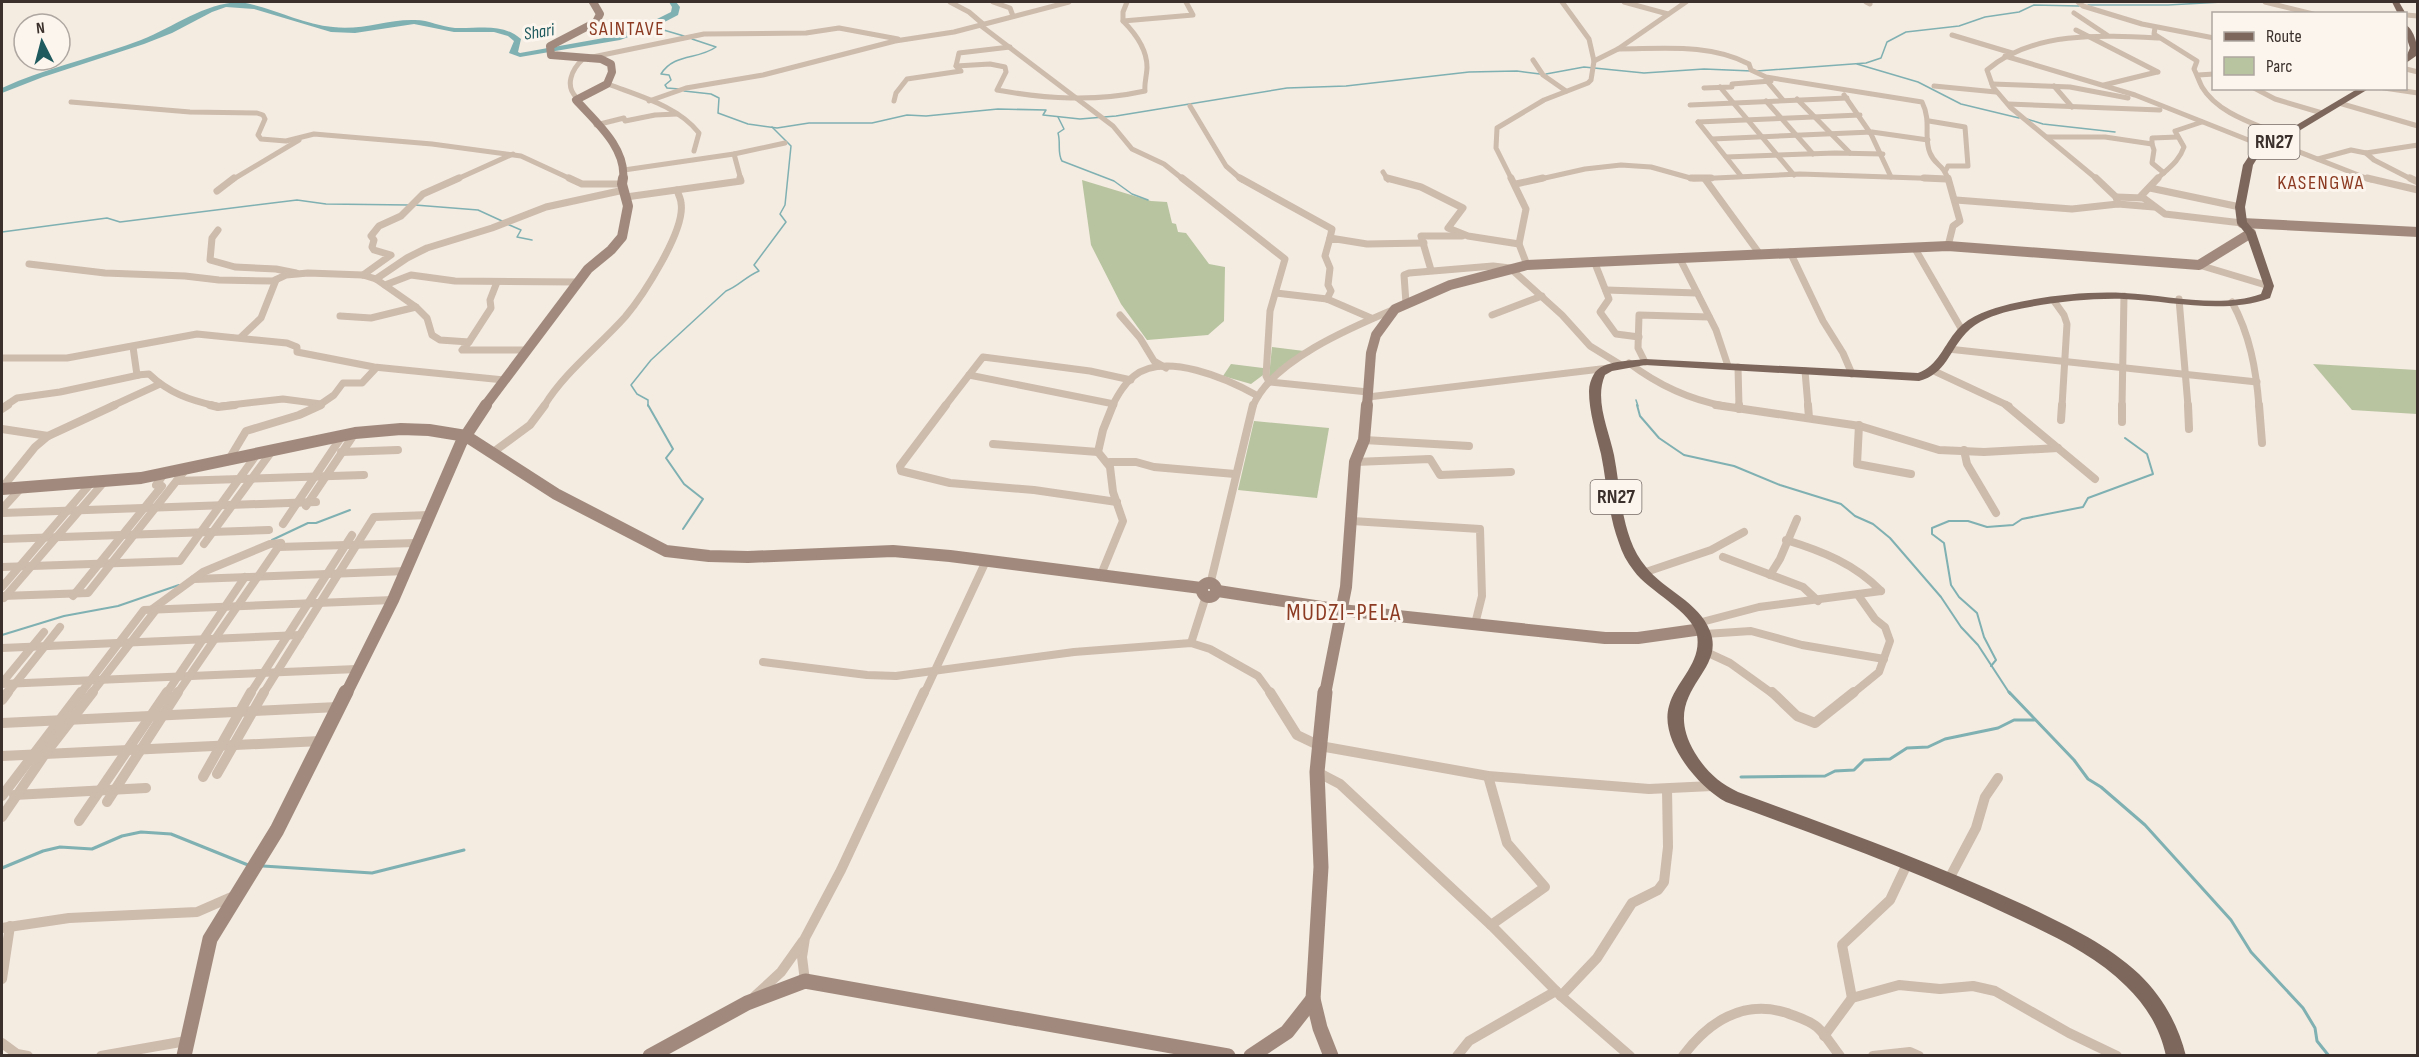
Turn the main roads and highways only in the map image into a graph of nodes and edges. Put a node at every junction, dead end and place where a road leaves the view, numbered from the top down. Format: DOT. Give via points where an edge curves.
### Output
graph roads {
  1 [pos="2410,35"];
  2 [pos="2407,60"];
  3 [pos="2363,90"];
  4 [pos="2176,1056"];
  1 -- 2 [label="main road" via="2414,48"];
  3 -- 4 [label="main road, RN27" via="2254,155 2248,165 2241,207 2269,286 2266,296 2258,300 2124,296 2012,308 1980,318 1962,330 1934,371 1919,377 1645,362 1620,365 1600,373 1594,387 1623,537 1643,573 1701,628 1704,651 1676,706 1675,717 1683,744 1712,786 1949,879 2067,935 2143,990 2173,1040"];
}
